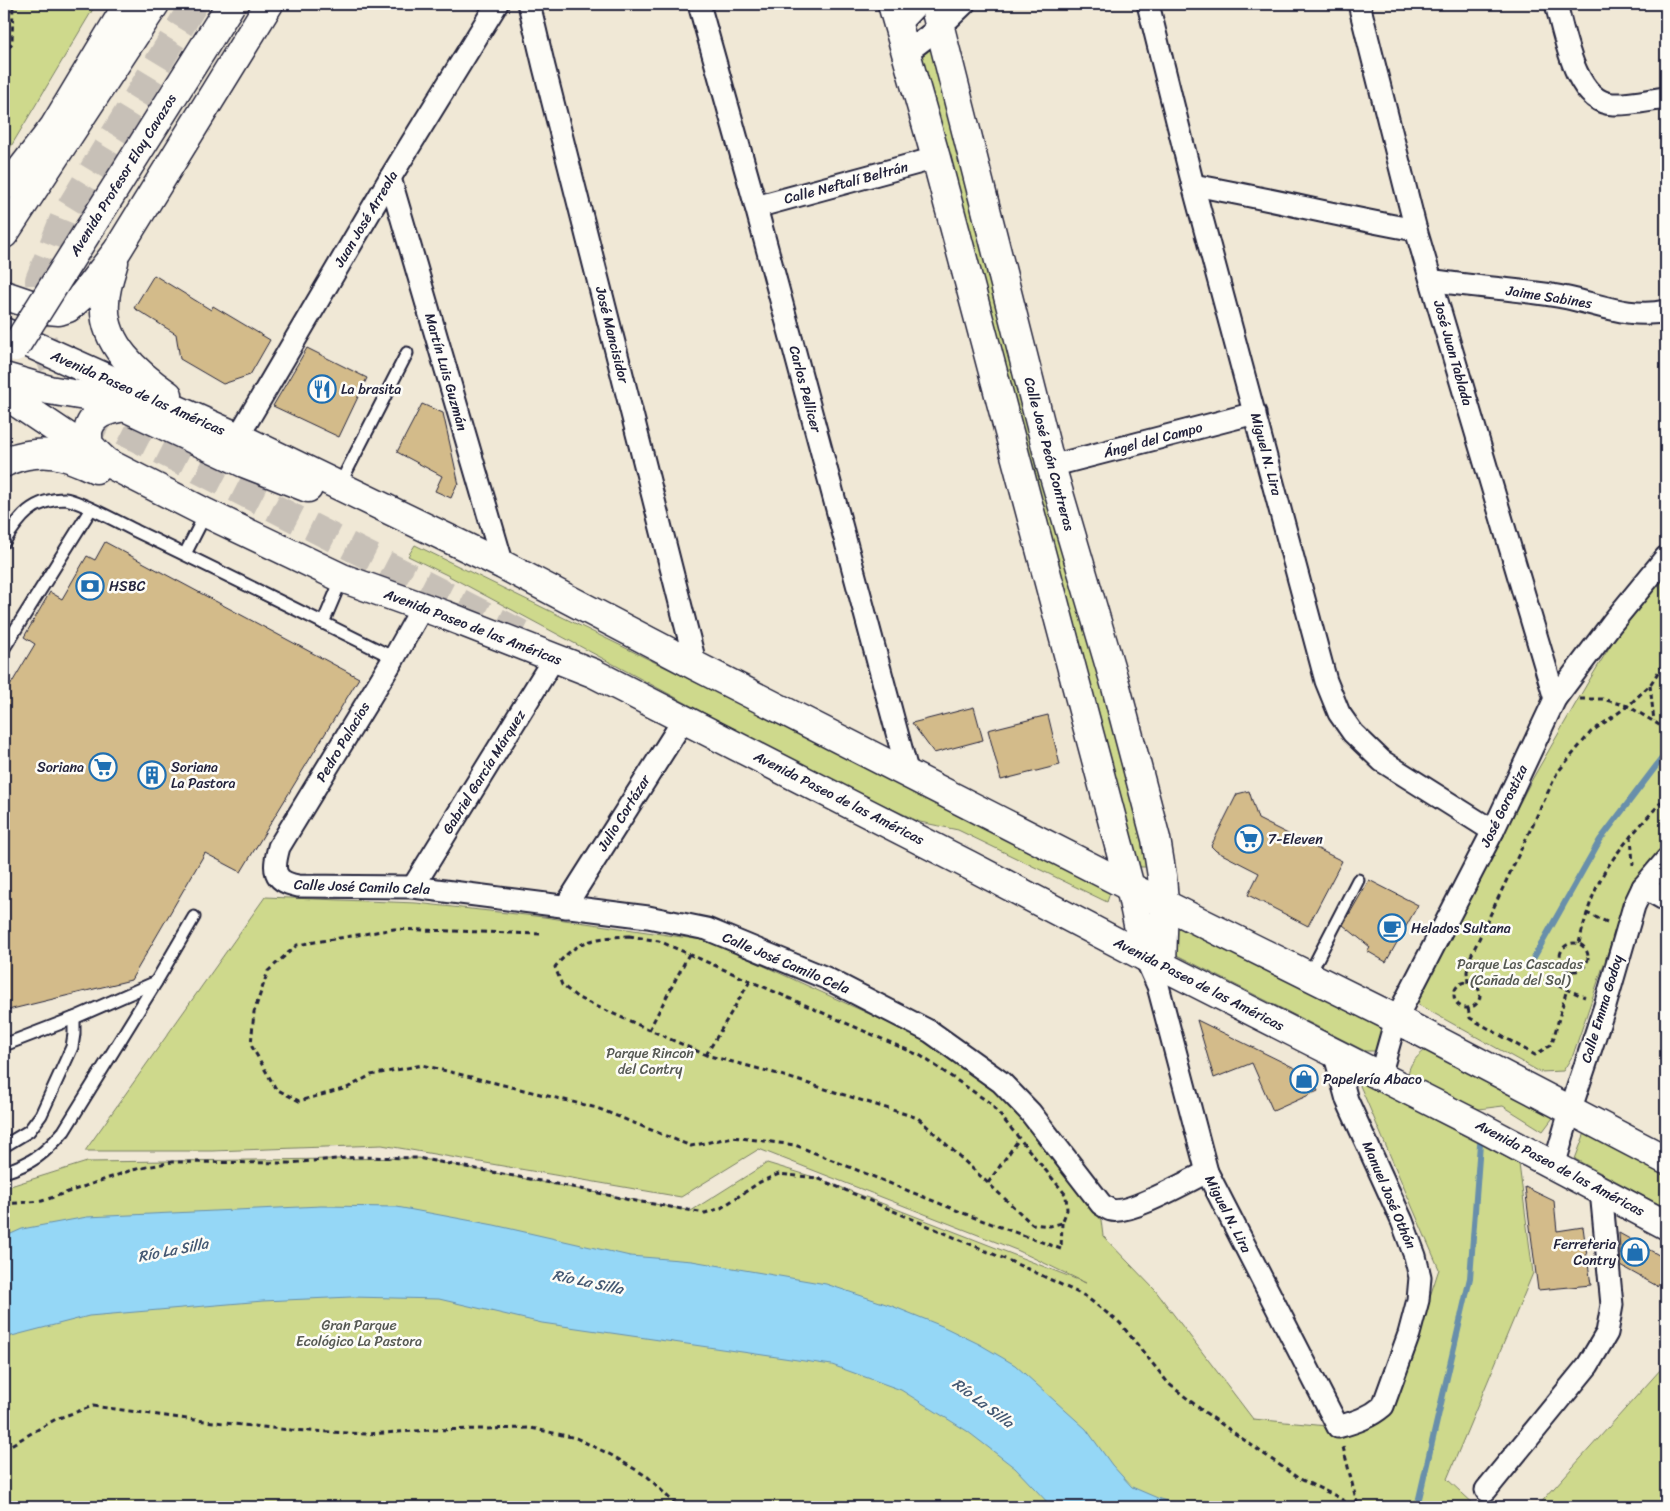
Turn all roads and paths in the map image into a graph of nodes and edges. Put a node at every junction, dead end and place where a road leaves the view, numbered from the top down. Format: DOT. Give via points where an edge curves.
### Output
graph roads {
  1 [pos="13,4"];
  2 [pos="128,4"];
  3 [pos="154,4"];
  4 [pos="232,4"];
  5 [pos="270,4"];
  6 [pos="497,4"];
  7 [pos="528,4"];
  8 [pos="699,4"];
  9 [pos="918,4"];
  10 [pos="964,4"];
  11 [pos="1148,4"];
  12 [pos="1359,4"];
  13 [pos="1556,4"];
  14 [pos="895,14"];
  15 [pos="937,16"];
  16 [pos="906,53"];
  17 [pos="4,55"];
  18 [pos="1666,98"];
  19 [pos="936,158"];
  20 [pos="390,178"];
  21 [pos="1194,185"];
  22 [pos="4,186"];
  23 [pos="756,207"];
  24 [pos="1416,230"];
  25 [pos="4,234"];
  26 [pos="117,251"];
  27 [pos="1431,280"];
  28 [pos="4,295"];
  29 [pos="1666,311"];
  30 [pos="13,346"];
  31 [pos="407,353"];
  32 [pos="106,379"];
  33 [pos="11,385"];
  34 [pos="124,407"];
  35 [pos="1255,413"];
  36 [pos="212,425"];
  37 [pos="238,436"];
  38 [pos="104,461"];
  39 [pos="4,463"];
  40 [pos="1051,466"];
  41 [pos="343,488"];
  42 [pos="182,499"];
  43 [pos="91,509"];
  44 [pos="206,513"];
  45 [pos="4,542"];
  46 [pos="185,554"];
  47 [pos="1666,557"];
  48 [pos="503,565"];
  49 [pos="342,578"];
  50 [pos="422,608"];
  51 [pos="323,623"];
  52 [pos="4,648"];
  53 [pos="394,658"];
  54 [pos="554,658"];
  55 [pos="1666,660"];
  56 [pos="696,666"];
  57 [pos="1650,686"];
  58 [pos="1555,699"];
  59 [pos="1628,706"];
  60 [pos="684,719"];
  61 [pos="1655,721"];
  62 [pos="1666,730"];
  63 [pos="908,774"];
  64 [pos="1666,797"];
  65 [pos="1493,831"];
  66 [pos="1666,860"];
  67 [pos="278,878"];
  68 [pos="1358,880"];
  69 [pos="413,887"];
  70 [pos="1130,887"];
  71 [pos="1643,887"];
  72 [pos="1666,900"];
  73 [pos="1164,903"];
  74 [pos="565,907"];
  75 [pos="194,917"];
  76 [pos="540,934"];
  77 [pos="1579,943"];
  78 [pos="689,954"];
  79 [pos="1155,969"];
  80 [pos="1572,970"];
  81 [pos="1309,975"];
  82 [pos="750,980"];
  83 [pos="156,982"];
  84 [pos="1549,982"];
  85 [pos="1468,983"];
  86 [pos="1567,989"];
  87 [pos="1468,1008"];
  88 [pos="74,1018"];
  89 [pos="1396,1020"];
  90 [pos="649,1030"];
  91 [pos="4,1045"];
  92 [pos="1334,1052"];
  93 [pos="706,1055"];
  94 [pos="1380,1076"];
  95 [pos="1570,1111"];
  96 [pos="1019,1139"];
  97 [pos="4,1146"];
  98 [pos="1666,1160"];
  99 [pos="1554,1166"];
  100 [pos="4,1172"];
  101 [pos="1206,1172"];
  102 [pos="988,1183"];
  103 [pos="1601,1191"];
  104 [pos="4,1204"];
  105 [pos="1062,1222"];
  106 [pos="1666,1224"];
  107 [pos="1338,1426"];
  108 [pos="4,1449"];
  109 [pos="1486,1490"];
  110 [pos="678,1507"];
  111 [pos="1353,1507"];
  112 [pos="1358,1507"];
  1 -- 17 [label="path" via="12,43"];
  2 -- 22 [label="main road" via="54,127 17,175"];
  3 -- 25 [label="main road"];
  4 -- 30 [label="main road, Avenida Profesor Eloy Cavazos, bridge"];
  5 -- 26 [label="main road"];
  6 -- 20 [label="street, Juan José Arreola"];
  7 -- 56 [label="street, José Mancisidor"];
  8 -- 23 [label="street, Carlos Pellicer"];
  9 -- 14 [label="street"];
  10 -- 15 [label="street"];
  11 -- 21 [label="street, Miguel N. Lira"];
  12 -- 24 [label="street, José Juan Tablada"];
  13 -- 18 [label="street" via="1570,56 1582,84 1592,96 1611,105"];
  14 -- 16 [label="main road"];
  15 -- 16 [label="street"];
  15 -- 40 [label="main road, Calle José Peón Contreras"];
  16 -- 19 [label="main road"];
  19 -- 23 [label="street, Calle Neftalí Beltrán"];
  19 -- 70 [label="main road"];
  20 -- 37 [label="street, Juan José Arreola"];
  20 -- 48 [label="street, Martín Luis Guzmán"];
  21 -- 24 [label="street"];
  21 -- 35 [label="street, Miguel N. Lira"];
  23 -- 63 [label="street, Carlos Pellicer"];
  24 -- 27 [label="street, José Juan Tablada"];
  26 -- 28 [label="main road" via="83,295 68,308 48,310"];
  26 -- 36 [label="main road" via="104,302 109,333 140,374"];
  27 -- 29 [label="street, Jaime Sabines" via="1568,298 1623,312 1656,314"];
  27 -- 58 [label="street, José Juan Tablada"];
  30 -- 32 [label="main road, Avenida Paseo de las Américas" via="42,350"];
  31 -- 41 [label="lane"];
  32 -- 33 [label="main road" via="50,377"];
  32 -- 36 [label="main road, Avenida Paseo de las Américas"];
  33 -- 34 [label="main road" via="84,396"];
  33 -- 38 [label="main road, Avenida Paseo de las Américas"];
  34 -- 38 [label="main road" via="99,414 89,428 90,444"];
  34 -- 41 [label="main road" via="281,479 326,493 342,493"];
  35 -- 40 [label="street, Ángel del Campo"];
  35 -- 65 [label="street, Miguel N. Lira" via="1326,681 1339,713 1353,733 1382,761"];
  36 -- 37 [label="main road, Avenida Paseo de las Américas"];
  37 -- 41 [label="main road, Avenida Paseo de las Américas"];
  38 -- 42 [label="main road, Avenida Paseo de las Américas"];
  39 -- 42 [label="main road" via="18,457 42,454 65,456 159,494"];
  40 -- 73 [label="main road, Calle José Peón Contreras" via="1116,687 1156,839"];
  41 -- 48 [label="main road, Avenida Paseo de las Américas"];
  42 -- 44 [label="main road, Avenida Paseo de las Américas"];
  43 -- 45 [label="lane" via="67,499 44,501 29,509"];
  43 -- 46 [label="lane"];
  43 -- 52 [label="lane"];
  44 -- 46 [label="lane"];
  44 -- 49 [label="main road, Avenida Paseo de las Américas"];
  46 -- 51 [label="lane"];
  47 -- 58 [label="street, José Gorostiza"];
  48 -- 56 [label="main road, Avenida Paseo de las Américas"];
  49 -- 50 [label="main road, Avenida Paseo de las Américas"];
  49 -- 51 [label="lane"];
  50 -- 53 [label="street, Pedro Palacios"];
  50 -- 54 [label="main road, Avenida Paseo de las Américas"];
  51 -- 53 [label="lane"];
  53 -- 67 [label="street, Pedro Palacios" via="279,847 275,868"];
  54 -- 60 [label="main road, Avenida Paseo de las Américas" via="593,672"];
  54 -- 69 [label="street, Gabriel García Márquez"];
  55 -- 57 [label="path"];
  56 -- 63 [label="main road, Avenida Paseo de las Américas"];
  57 -- 59 [label="path"];
  57 -- 61 [label="path"];
  58 -- 59 [label="path" via="1602,699"];
  58 -- 65 [label="street, José Gorostiza"];
  59 -- 61 [label="path"];
  59 -- 85 [label="path" via="1591,732 1557,773 1469,960"];
  60 -- 74 [label="street, Julio Cortázar"];
  60 -- 79 [label="main road, Avenida Paseo de las Américas" via="969,865"];
  61 -- 62 [label="path"];
  63 -- 70 [label="main road, Avenida Paseo de las Américas"];
  64 -- 77 [label="path" via="1631,835 1605,872 1586,913"];
  65 -- 89 [label="street, José Gorostiza"];
  66 -- 71 [label="street, Calle Emma Godoy"];
  67 -- 69 [label="street, Calle José Camilo Cela" via="298,886"];
  68 -- 81 [label="lane"];
  69 -- 74 [label="street, Calle José Camilo Cela"];
  70 -- 73 [label="main road, Avenida Paseo de las Américas"];
  70 -- 79 [label="main road"];
  71 -- 72 [label="street"];
  71 -- 95 [label="street, Calle Emma Godoy" via="1634,906"];
  73 -- 79 [label="main road, Calle José Peón Contreras"];
  73 -- 81 [label="main road, Avenida Paseo de las Américas"];
  74 -- 101 [label="street, Calle José Camilo Cela" via="648,917 707,929 826,978 931,1032 1007,1088 1030,1112 1101,1204 1112,1211 1143,1203"];
  75 -- 83 [label="lane"];
  76 -- 105 [label="path" via="394,929 297,946 268,971 254,1012 251,1045 276,1089 299,1101 347,1088 371,1075 422,1066 597,1108 692,1146 733,1137 795,1145 1061,1250"];
  77 -- 80 [label="path" via="1588,953 1587,962 1581,969"];
  77 -- 80 [label="path" via="1569,944 1561,953 1562,962"];
  78 -- 82 [label="path"];
  78 -- 90 [label="path"];
  78 -- 90 [label="path" via="659,941 629,936 603,937 583,943 565,954 555,967 562,985 578,998"];
  79 -- 92 [label="main road, Avenida Paseo de las Américas"];
  79 -- 101 [label="street, Miguel N. Lira"];
  80 -- 86 [label="path"];
  81 -- 89 [label="main road, Avenida Paseo de las Américas"];
  82 -- 93 [label="path"];
  82 -- 96 [label="path" via="921,1056 990,1103"];
  83 -- 88 [label="lane"];
  83 -- 100 [label="lane" via="64,1130 34,1160"];
  84 -- 86 [label="path"];
  85 -- 87 [label="path" via="1479,993 1475,1004"];
  85 -- 87 [label="path" via="1456,987 1454,996 1460,1006"];
  86 -- 87 [label="path" via="1552,1044 1535,1054 1470,1018"];
  88 -- 91 [label="lane"];
  88 -- 97 [label="lane" via="72,1047 41,1115 29,1131"];
  89 -- 94 [label="street, José Gorostiza"];
  89 -- 95 [label="main road, Avenida Paseo de las Américas"];
  90 -- 93 [label="path"];
  92 -- 94 [label="main road, Avenida Paseo de las Américas"];
  92 -- 107 [label="street, Manuel José Othón" via="1347,1100 1402,1221 1420,1277 1409,1334 1383,1406 1373,1415"];
  93 -- 102 [label="path" via="918,1118"];
  94 -- 99 [label="main road, Avenida Paseo de las Américas"];
  95 -- 98 [label="main road, Avenida Paseo de las Américas"];
  95 -- 99 [label="street, Calle Emma Godoy"];
  96 -- 102 [label="path"];
  96 -- 105 [label="path" via="1066,1195 1067,1210"];
  99 -- 103 [label="main road, Avenida Paseo de las Américas"];
  101 -- 107 [label="street, Miguel N. Lira"];
  102 -- 105 [label="path" via="1032,1224 1050,1226"];
  103 -- 106 [label="main road, Avenida Paseo de las Américas"];
  103 -- 109 [label="street" via="1612,1305 1607,1333 1588,1365"];
  104 -- 111 [label="path" via="42,1200 132,1170 172,1162 290,1163 418,1158 705,1212 722,1208 760,1182 780,1174 817,1178 1084,1296 1120,1323 1169,1384 1298,1478"];
  107 -- 112 [label="path"];
  108 -- 110 [label="path" via="56,1419 94,1406 196,1420 366,1434 531,1428 576,1438 611,1455 648,1477"];
}
